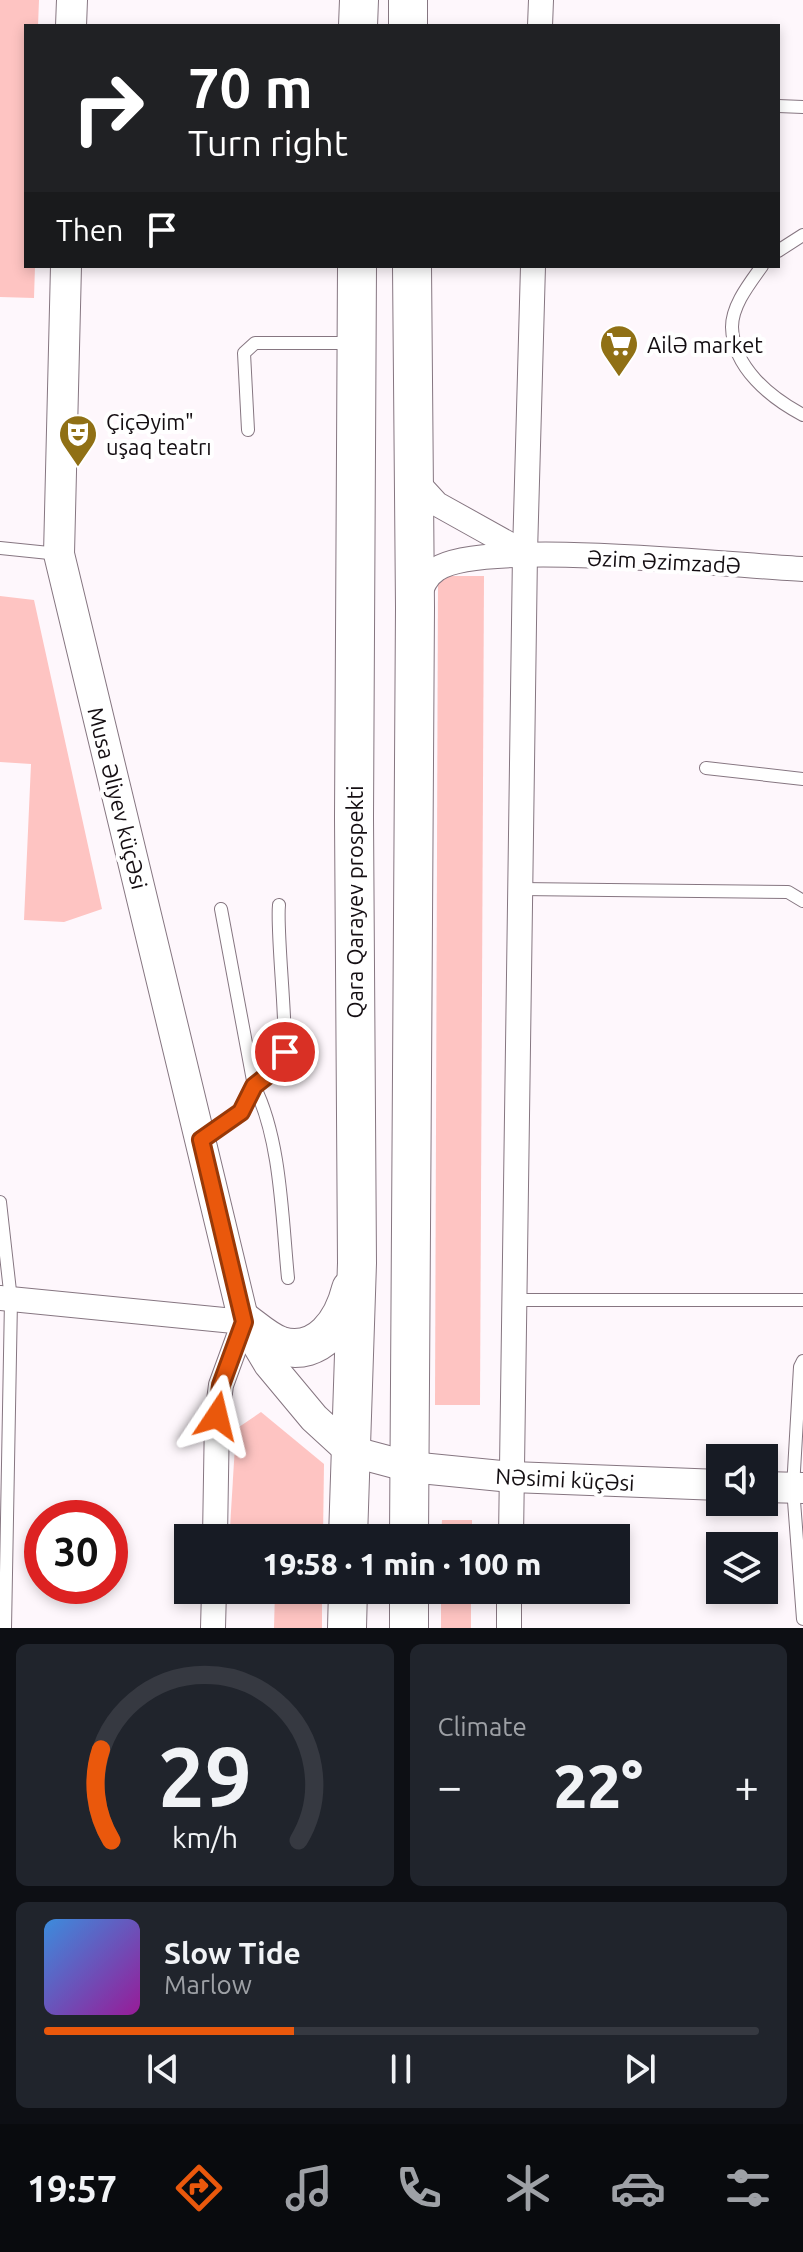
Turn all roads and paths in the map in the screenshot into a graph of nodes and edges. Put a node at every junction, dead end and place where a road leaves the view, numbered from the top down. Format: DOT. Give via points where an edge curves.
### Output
graph roads {
  1 [pos="72,0"];
  2 [pos="359,0"];
  3 [pos="408,0"];
  4 [pos="541,0"];
  5 [pos="71,24"];
  6 [pos="358,24"];
  7 [pos="408,24"];
  8 [pos="540,24"];
  9 [pos="780,106"];
  10 [pos="803,107"];
  11 [pos="803,235"];
  12 [pos="780,250"];
  13 [pos="66,268"];
  14 [pos="357,268"];
  15 [pos="412,268"];
  16 [pos="533,268"];
  17 [pos="761,268"];
  18 [pos="357,343"];
  19 [pos="803,415"];
  20 [pos="248,430"];
  21 [pos="415,480"];
  22 [pos="0,548"];
  23 [pos="525,553"];
  24 [pos="59,554"];
  25 [pos="803,569"];
  26 [pos="415,608"];
  27 [pos="706,768"];
  28 [pos="803,779"];
  29 [pos="520,889"];
  30 [pos="803,901"];
  31 [pos="279,905"];
  32 [pos="221,909"];
  33 [pos="254,1086"];
  34 [pos="201,1140"];
  35 [pos="0,1202"];
  36 [pos="357,1263"];
  37 [pos="288,1278"];
  38 [pos="5,1299"];
  39 [pos="514,1300"];
  40 [pos="803,1300"];
  41 [pos="244,1322"];
  42 [pos="803,1361"];
  43 [pos="350,1451"];
  44 [pos="410,1467"];
  45 [pos="512,1477"];
  46 [pos="706,1484"];
  47 [pos="787,1487"];
  48 [pos="215,1524"];
  49 [pos="348,1524"];
  50 [pos="409,1524"];
  51 [pos="511,1524"];
  52 [pos="214,1604"];
  53 [pos="348,1604"];
  54 [pos="409,1604"];
  55 [pos="509,1604"];
  56 [pos="803,1619"];
  57 [pos="5,1628"];
  58 [pos="213,1628"];
  59 [pos="347,1628"];
  60 [pos="409,1628"];
  61 [pos="509,1628"];
  1 -- 5 [label="street"];
  2 -- 6 [label="main road"];
  3 -- 7 [label="main road"];
  4 -- 8 [label="street"];
  9 -- 10 [label="lane"];
  11 -- 12 [label="lane"];
  13 -- 24 [label="street, Musa Əliyev küçəsi"];
  14 -- 18 [label="main road, Qara Qarayev prospekti"];
  15 -- 21 [label="main road"];
  16 -- 23 [label="street"];
  17 -- 19 [label="lane" via="741,295 732,327 742,362 772,399"];
  18 -- 20 [label="lane" via="255,343 244,353"];
  18 -- 36 [label="main road, Qara Qarayev prospekti"];
  21 -- 23 [label="street" via="437,504"];
  21 -- 26 [label="main road"];
  22 -- 24 [label="lane"];
  23 -- 25 [label="street, Əzim Əzimzadə"];
  23 -- 26 [label="street, Əzim Əzimzadə" via="456,561 436,569"];
  23 -- 29 [label="street"];
  24 -- 34 [label="street, Musa Əliyev küçəsi"];
  26 -- 44 [label="main road"];
  27 -- 28 [label="lane"];
  29 -- 30 [label="lane" via="788,892"];
  29 -- 39 [label="street"];
  31 -- 33 [label="lane" via="285,1052"];
  32 -- 33 [label="lane"];
  33 -- 34 [label="lane" via="241,1112"];
  33 -- 37 [label="lane" via="263,1103 278,1185"];
  34 -- 41 [label="street, Musa Əliyev küçəsi"];
  35 -- 38 [label="lane"];
  36 -- 41 [label="main road" via="338,1322 323,1339 301,1347 278,1346"];
  36 -- 43 [label="main road, Qara Qarayev prospekti"];
  38 -- 41 [label="street"];
  38 -- 57 [label="lane"];
  39 -- 40 [label="lane"];
  39 -- 45 [label="street"];
  41 -- 43 [label="street, Musa Əliyev küçəsi" via="269,1364"];
  41 -- 48 [label="street" via="221,1385"];
  42 -- 47 [label="lane"];
  43 -- 44 [label="street, Nəsimi küçəsi"];
  43 -- 49 [label="main road, Qara Qarayev prospekti"];
  44 -- 45 [label="street, Nəsimi küçəsi"];
  44 -- 50 [label="main road"];
  45 -- 46 [label="street, Nəsimi küçəsi"];
  45 -- 51 [label="street"];
  47 -- 56 [label="lane"];
  52 -- 58 [label="street"];
  53 -- 59 [label="main road"];
  54 -- 60 [label="main road"];
  55 -- 61 [label="street"];
}
